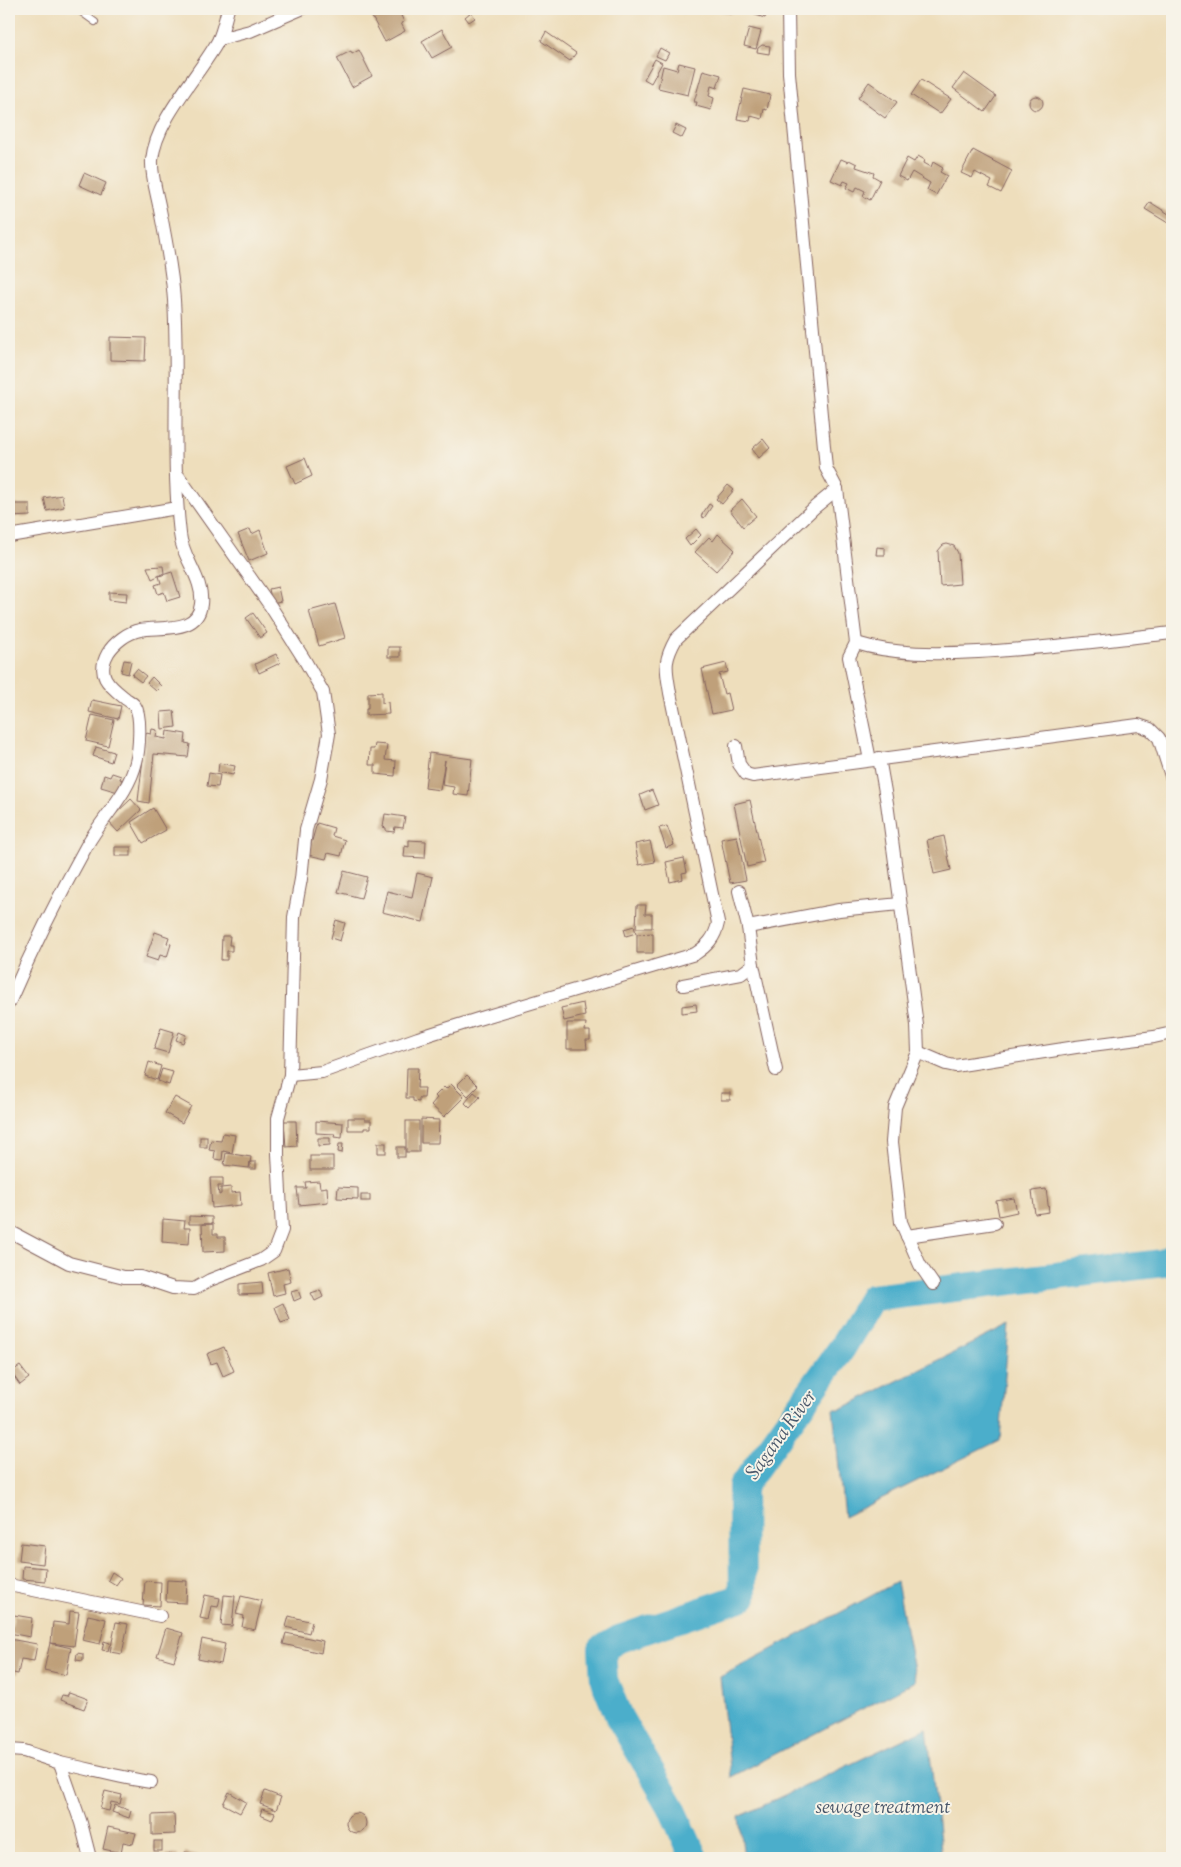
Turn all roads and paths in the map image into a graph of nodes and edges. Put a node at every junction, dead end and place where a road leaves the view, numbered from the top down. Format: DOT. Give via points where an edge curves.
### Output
graph roads {
  1 [pos="77,9"];
  2 [pos="228,9"];
  3 [pos="301,9"];
  4 [pos="788,9"];
  5 [pos="95,22"];
  6 [pos="219,39"];
  7 [pos="177,474"];
  8 [pos="838,489"];
  9 [pos="177,508"];
  10 [pos="9,536"];
  11 [pos="1172,633"];
  12 [pos="856,643"];
  13 [pos="736,746"];
  14 [pos="874,759"];
  15 [pos="1172,779"];
  16 [pos="739,891"];
  17 [pos="900,904"];
  18 [pos="748,927"];
  19 [pos="753,965"];
  20 [pos="683,985"];
  21 [pos="9,1003"];
  22 [pos="1172,1033"];
  23 [pos="918,1052"];
  24 [pos="776,1070"];
  25 [pos="290,1075"];
  26 [pos="995,1223"];
  27 [pos="9,1231"];
  28 [pos="907,1236"];
  29 [pos="933,1284"];
  30 [pos="9,1585"];
  31 [pos="160,1616"];
  32 [pos="9,1750"];
  33 [pos="60,1763"];
  34 [pos="151,1782"];
  35 [pos="90,1858"];
  1 -- 5 [label="lane"];
  2 -- 6 [label="street"];
  3 -- 6 [label="street" via="250,31"];
  4 -- 8 [label="street" via="789,73 826,468"];
  6 -- 7 [label="street" via="163,125 152,162 174,299"];
  7 -- 9 [label="street"];
  7 -- 25 [label="street" via="271,608 323,692 329,734 321,779 306,830 294,917"];
  8 -- 12 [label="street"];
  8 -- 25 [label="street" via="676,639 666,662 715,901 716,933 705,947 695,954 452,1027 322,1072"];
  9 -- 10 [label="street"];
  9 -- 21 [label="street" via="180,540 195,574 201,608 192,621 182,626 139,630 116,644 102,666 107,684 136,706 138,756 132,777 89,842 37,938"];
  11 -- 12 [label="street" via="1012,650 948,653 914,652"];
  12 -- 14 [label="street" via="849,657"];
  13 -- 14 [label="street" via="739,764 746,774 753,776"];
  14 -- 15 [label="street" via="1138,725 1150,729 1159,738"];
  14 -- 17 [label="street" via="887,803"];
  16 -- 18 [label="street"];
  17 -- 18 [label="street" via="839,910"];
  17 -- 23 [label="street"];
  18 -- 19 [label="street"];
  19 -- 20 [label="street" via="741,974"];
  19 -- 24 [label="street"];
  22 -- 23 [label="street" via="955,1066"];
  23 -- 28 [label="street" via="895,1107 892,1124 901,1222"];
  25 -- 27 [label="street" via="278,1118 282,1230 274,1251 261,1260 194,1289 173,1288 140,1277 69,1263"];
  26 -- 28 [label="street"];
  28 -- 29 [label="street"];
  30 -- 31 [label="street"];
  32 -- 33 [label="street" via="24,1751"];
  33 -- 34 [label="street"];
  33 -- 35 [label="street" via="82,1824"];
}
